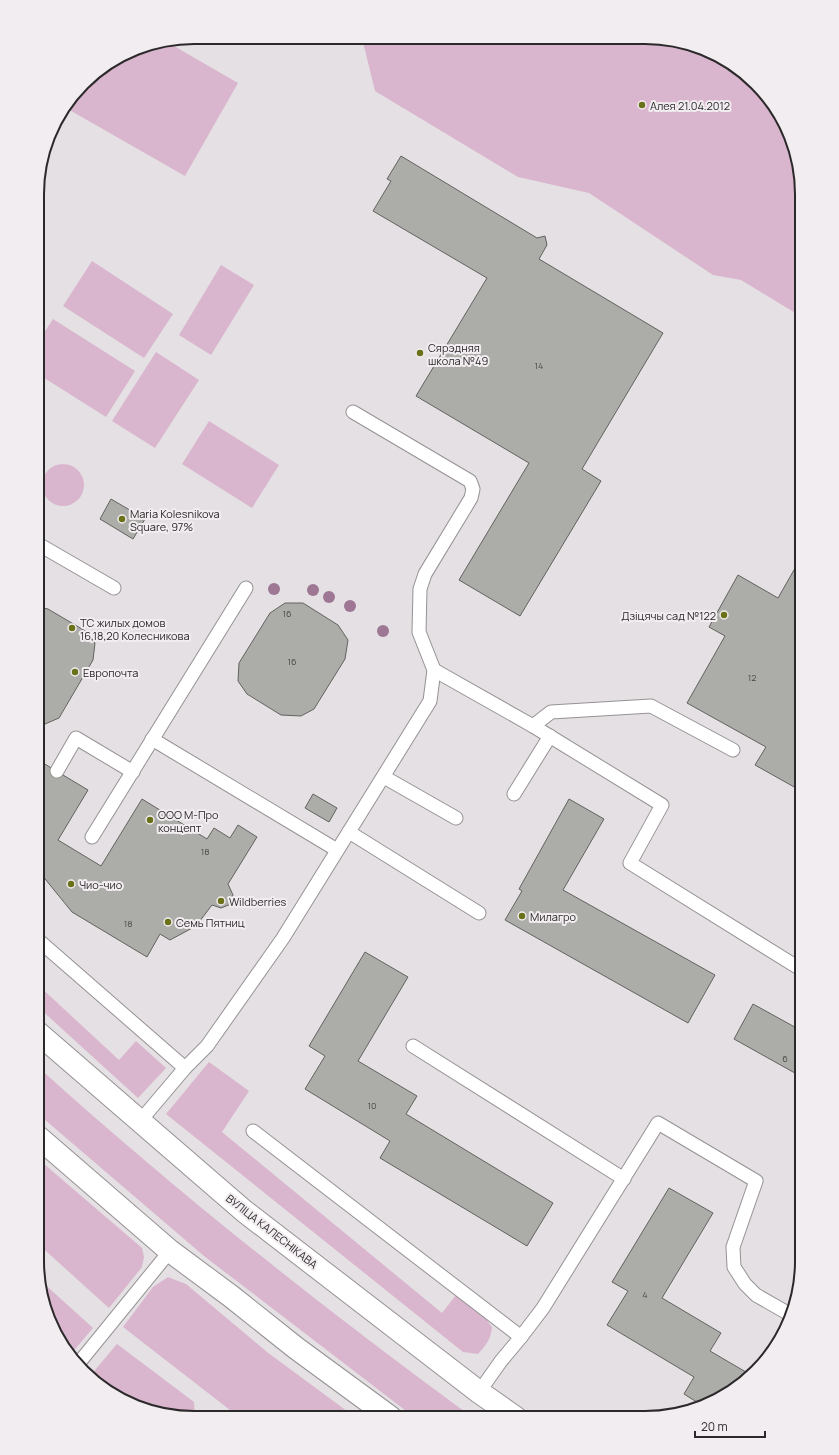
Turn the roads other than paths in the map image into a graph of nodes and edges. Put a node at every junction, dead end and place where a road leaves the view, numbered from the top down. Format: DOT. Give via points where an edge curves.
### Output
graph roads {
  1 [pos="353,412"];
  2 [pos="44,547"];
  3 [pos="114,588"];
  4 [pos="246,588"];
  5 [pos="434,670"];
  6 [pos="533,726"];
  7 [pos="550,736"];
  8 [pos="152,739"];
  9 [pos="733,750"];
  10 [pos="57,771"];
  11 [pos="133,772"];
  12 [pos="384,777"];
  13 [pos="514,794"];
  14 [pos="456,818"];
  15 [pos="349,832"];
  16 [pos="92,837"];
  17 [pos="337,850"];
  18 [pos="479,913"];
  19 [pos="44,945"];
  20 [pos="795,966"];
  21 [pos="44,1038"];
  22 [pos="413,1046"];
  23 [pos="185,1068"];
  24 [pos="141,1120"];
  25 [pos="252,1131"];
  26 [pos="44,1142"];
  27 [pos="624,1179"];
  28 [pos="170,1251"];
  29 [pos="786,1312"];
  30 [pos="521,1337"];
  31 [pos="81,1360"];
  32 [pos="479,1392"];
  33 [pos="382,1411"];
  34 [pos="506,1411"];
  1 -- 5 [label="lane" via="470,481 473,489 471,498 425,574 420,589 419,632"];
  2 -- 3 [label="lane"];
  4 -- 8 [label="lane"];
  5 -- 6 [label="lane"];
  5 -- 12 [label="lane" via="430,701"];
  6 -- 7 [label="lane"];
  6 -- 9 [label="lane" via="551,712 651,706"];
  7 -- 13 [label="lane"];
  7 -- 20 [label="lane" via="662,805 630,863"];
  8 -- 11 [label="lane"];
  8 -- 17 [label="lane"];
  10 -- 11 [label="lane" via="76,738"];
  11 -- 16 [label="lane"];
  12 -- 14 [label="lane"];
  12 -- 15 [label="lane"];
  15 -- 17 [label="lane"];
  15 -- 18 [label="lane"];
  17 -- 23 [label="lane" via="283,938 207,1046"];
  19 -- 23 [label="lane"];
  21 -- 24 [label="main road, ВУЛІЦА КАЛЕСНІКАВА"];
  22 -- 27 [label="lane"];
  23 -- 24 [label="lane"];
  24 -- 32 [label="main road, ВУЛІЦА КАЛЕСНІКАВА" via="244,1211"];
  25 -- 30 [label="lane"];
  26 -- 28 [label="main road"];
  27 -- 29 [label="lane" via="658,1123 756,1181 734,1247 734,1267 756,1295"];
  27 -- 30 [label="lane" via="543,1308"];
  28 -- 31 [label="lane"];
  28 -- 33 [label="main road"];
  30 -- 32 [label="lane" via="500,1361"];
  32 -- 34 [label="main road, ВУЛІЦА КАЛЕСНІКАВА"];
}
